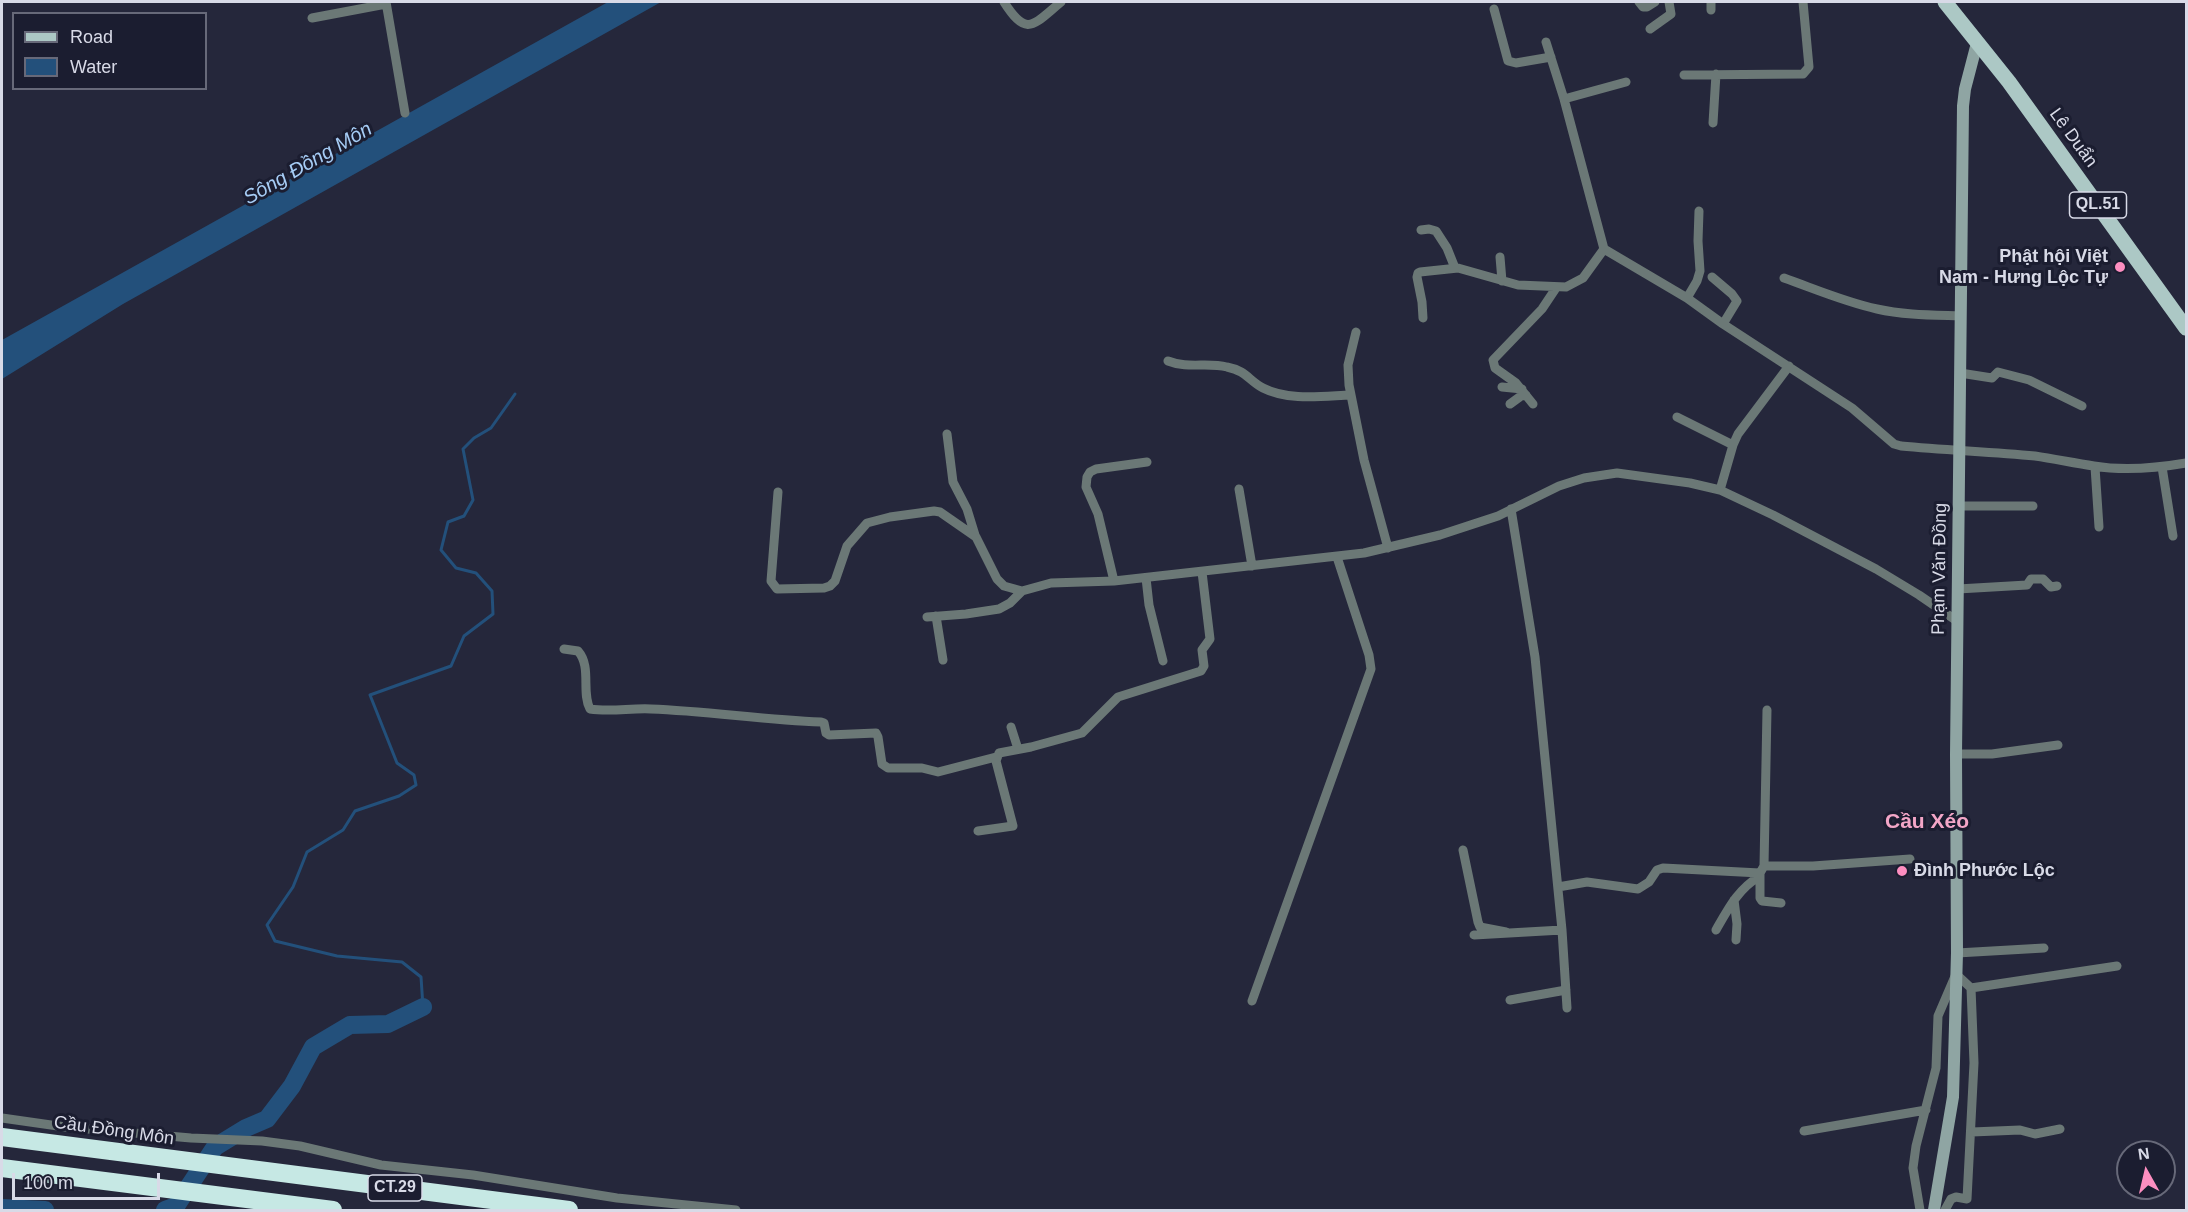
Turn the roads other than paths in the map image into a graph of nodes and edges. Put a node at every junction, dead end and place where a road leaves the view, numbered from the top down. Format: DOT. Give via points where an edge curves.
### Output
graph roads {
  1 [pos="1004,2"];
  2 [pos="1061,2"];
  3 [pos="1639,2"];
  4 [pos="1655,2"];
  5 [pos="1668,2"];
  6 [pos="1803,2"];
  7 [pos="1945,2"];
  8 [pos="386,3"];
  9 [pos="1494,9"];
  10 [pos="312,18"];
  11 [pos="1650,29"];
  12 [pos="1546,42"];
  13 [pos="1977,43"];
  14 [pos="1551,57"];
  15 [pos="1716,74"];
  16 [pos="1684,75"];
  17 [pos="1626,82"];
  18 [pos="1564,99"];
  19 [pos="405,113"];
  20 [pos="1713,123"];
  21 [pos="1699,211"];
  22 [pos="1421,230"];
  23 [pos="1604,249"];
  24 [pos="1500,257"];
  25 [pos="1455,268"];
  26 [pos="1712,277"];
  27 [pos="1784,278"];
  28 [pos="1502,281"];
  29 [pos="1556,288"];
  30 [pos="1687,298"];
  31 [pos="1960,316"];
  32 [pos="1423,318"];
  33 [pos="1723,324"];
  34 [pos="2187,328"];
  35 [pos="1356,332"];
  36 [pos="1168,362"];
  37 [pos="1789,366"];
  38 [pos="1960,373"];
  39 [pos="1502,387"];
  40 [pos="1524,392"];
  41 [pos="1351,395"];
  42 [pos="1510,404"];
  43 [pos="1533,404"];
  44 [pos="2082,406"];
  45 [pos="1677,417"];
  46 [pos="947,434"];
  47 [pos="1733,445"];
  48 [pos="1959,449"];
  49 [pos="1147,462"];
  50 [pos="2187,463"];
  51 [pos="2095,466"];
  52 [pos="2162,467"];
  53 [pos="1239,489"];
  54 [pos="1720,490"];
  55 [pos="778,492"];
  56 [pos="1958,506"];
  57 [pos="2033,506"];
  58 [pos="1511,510"];
  59 [pos="2098,527"];
  60 [pos="2173,536"];
  61 [pos="976,537"];
  62 [pos="1388,548"];
  63 [pos="1337,557"];
  64 [pos="1251,566"];
  65 [pos="1202,572"];
  66 [pos="1146,578"];
  67 [pos="1114,581"];
  68 [pos="2057,586"];
  69 [pos="1958,589"];
  70 [pos="1022,591"];
  71 [pos="1957,621"];
  72 [pos="564,649"];
  73 [pos="943,660"];
  74 [pos="1163,661"];
  75 [pos="1767,710"];
  76 [pos="1011,727"];
  77 [pos="2058,745"];
  78 [pos="1018,749"];
  79 [pos="1956,754"];
  80 [pos="996,758"];
  81 [pos="978,831"];
  82 [pos="1463,850"];
  83 [pos="1910,859"];
  84 [pos="1761,872"];
  85 [pos="1558,887"];
  86 [pos="1734,900"];
  87 [pos="1780,903"];
  88 [pos="1562,930"];
  89 [pos="1716,930"];
  90 [pos="1506,932"];
  91 [pos="1474,935"];
  92 [pos="1736,940"];
  93 [pos="2044,948"];
  94 [pos="1957,953"];
  95 [pos="2117,966"];
  96 [pos="1956,974"];
  97 [pos="1971,988"];
  98 [pos="1566,990"];
  99 [pos="1510,1000"];
  100 [pos="1252,1001"];
  101 [pos="1567,1008"];
  102 [pos="1926,1110"];
  103 [pos="2,1119"];
  104 [pos="2060,1130"];
  105 [pos="1804,1131"];
  106 [pos="1972,1132"];
  107 [pos="2,1137"];
  108 [pos="2,1168"];
  109 [pos="333,1210"];
  110 [pos="569,1210"];
  111 [pos="736,1210"];
  112 [pos="1920,1210"];
  113 [pos="1934,1210"];
  114 [pos="1945,1210"];
  1 -- 2 [label="street" via="1023,25"];
  3 -- 4 [label="street" via="1647,8"];
  5 -- 11 [label="street" via="1671,14"];
  6 -- 15 [label="street" via="1809,67 1803,74"];
  7 -- 13 [label="main road, Lê Duẩn / QL.51"];
  8 -- 10 [label="street"];
  8 -- 19 [label="street"];
  9 -- 14 [label="street" via="1508,61"];
  12 -- 14 [label="street"];
  13 -- 31 [label="main road, Phạm Văn Đồng" via="1963,106"];
  13 -- 34 [label="main road, Lê Duẩn / QL.51"];
  14 -- 18 [label="street"];
  15 -- 16 [label="street"];
  15 -- 20 [label="street"];
  17 -- 18 [label="street"];
  18 -- 23 [label="street"];
  21 -- 30 [label="street" via="1700,271"];
  22 -- 25 [label="street" via="1436,231"];
  23 -- 29 [label="street" via="1583,278"];
  23 -- 30 [label="street"];
  24 -- 28 [label="street"];
  25 -- 28 [label="street"];
  25 -- 32 [label="street" via="1418,273"];
  26 -- 33 [label="street" via="1737,301"];
  27 -- 31 [label="street" via="1877,309 1912,315"];
  28 -- 29 [label="street"];
  29 -- 40 [label="street" via="1542,309 1493,360 1500,373"];
  30 -- 33 [label="street"];
  31 -- 38 [label="main road, Phạm Văn Đồng"];
  33 -- 37 [label="street"];
  35 -- 41 [label="street" via="1348,365"];
  36 -- 41 [label="street" via="1239,370 1265,389 1279,393"];
  37 -- 47 [label="street"];
  37 -- 48 [label="street" via="1852,408 1894,444"];
  38 -- 44 [label="street" via="1992,378 1998,372 2029,380"];
  38 -- 48 [label="main road, Phạm Văn Đồng"];
  39 -- 40 [label="street"];
  40 -- 42 [label="street"];
  40 -- 43 [label="street"];
  41 -- 62 [label="street"];
  45 -- 47 [label="street"];
  46 -- 61 [label="street" via="953,482"];
  47 -- 54 [label="street"];
  48 -- 51 [label="street"];
  48 -- 56 [label="main road, Phạm Văn Đồng"];
  49 -- 67 [label="street" via="1096,470 1086,477"];
  50 -- 52 [label="street"];
  51 -- 52 [label="street"];
  51 -- 59 [label="street"];
  52 -- 60 [label="street"];
  53 -- 64 [label="street"];
  54 -- 58 [label="street" via="1617,473 1560,486"];
  54 -- 71 [label="street" via="1876,569"];
  55 -- 61 [label="street" via="771,581 779,590 830,586 847,546 867,523 876,520 940,512"];
  56 -- 57 [label="street"];
  56 -- 69 [label="main road, Phạm Văn Đồng"];
  58 -- 62 [label="street"];
  58 -- 85 [label="street" via="1535,657"];
  61 -- 70 [label="street" via="997,579 1004,586"];
  62 -- 63 [label="street"];
  63 -- 64 [label="street"];
  63 -- 100 [label="street" via="1370,655 1371,669"];
  64 -- 65 [label="street"];
  65 -- 66 [label="street"];
  65 -- 78 [label="street" via="1210,639 1202,650 1201,671 1118,698 1082,733"];
  66 -- 67 [label="street"];
  66 -- 74 [label="street"];
  67 -- 70 [label="street" via="1051,583"];
  68 -- 69 [label="street" via="2050,587 2043,579 2031,579 2027,585"];
  69 -- 71 [label="main road, Phạm Văn Đồng"];
  70 -- 73 [label="street" via="999,609 932,617"];
  71 -- 79 [label="main road, Phạm Văn Đồng"];
  72 -- 80 [label="street" via="578,651 582,656 590,709 650,709 821,722 828,735 876,733 885,767 938,772"];
  75 -- 84 [label="street"];
  76 -- 78 [label="street"];
  77 -- 79 [label="street" via="1992,754"];
  78 -- 80 [label="street" via="999,753"];
  79 -- 94 [label="main road, Phạm Văn Đồng"];
  80 -- 81 [label="street" via="1013,826"];
  82 -- 90 [label="street" via="1480,927"];
  83 -- 84 [label="street"];
  84 -- 85 [label="street" via="1662,868 1645,887 1638,889 1587,882"];
  84 -- 86 [label="street"];
  84 -- 87 [label="street" via="1760,898"];
  85 -- 88 [label="street"];
  86 -- 89 [label="street"];
  86 -- 92 [label="street"];
  88 -- 90 [label="street"];
  88 -- 98 [label="street"];
  90 -- 91 [label="street"];
  93 -- 94 [label="street"];
  94 -- 96 [label="main road, Phạm Văn Đồng"];
  95 -- 97 [label="street"];
  96 -- 97 [label="street"];
  96 -- 102 [label="street" via="1938,1016 1936,1068"];
  96 -- 113 [label="main road, Phạm Văn Đồng" via="1953,1096"];
  97 -- 106 [label="street"];
  98 -- 99 [label="street"];
  98 -- 101 [label="street"];
  102 -- 105 [label="street"];
  102 -- 112 [label="street" via="1913,1168"];
  103 -- 111 [label="street" via="262,1141 381,1165 617,1198"];
  104 -- 106 [label="street" via="2036,1134 2012,1130"];
  106 -- 114 [label="street" via="1966,1199 1951,1199"];
  107 -- 110 [label="highway, Cầu Đồng Môn / CT.29"];
  108 -- 109 [label="highway"];
}
